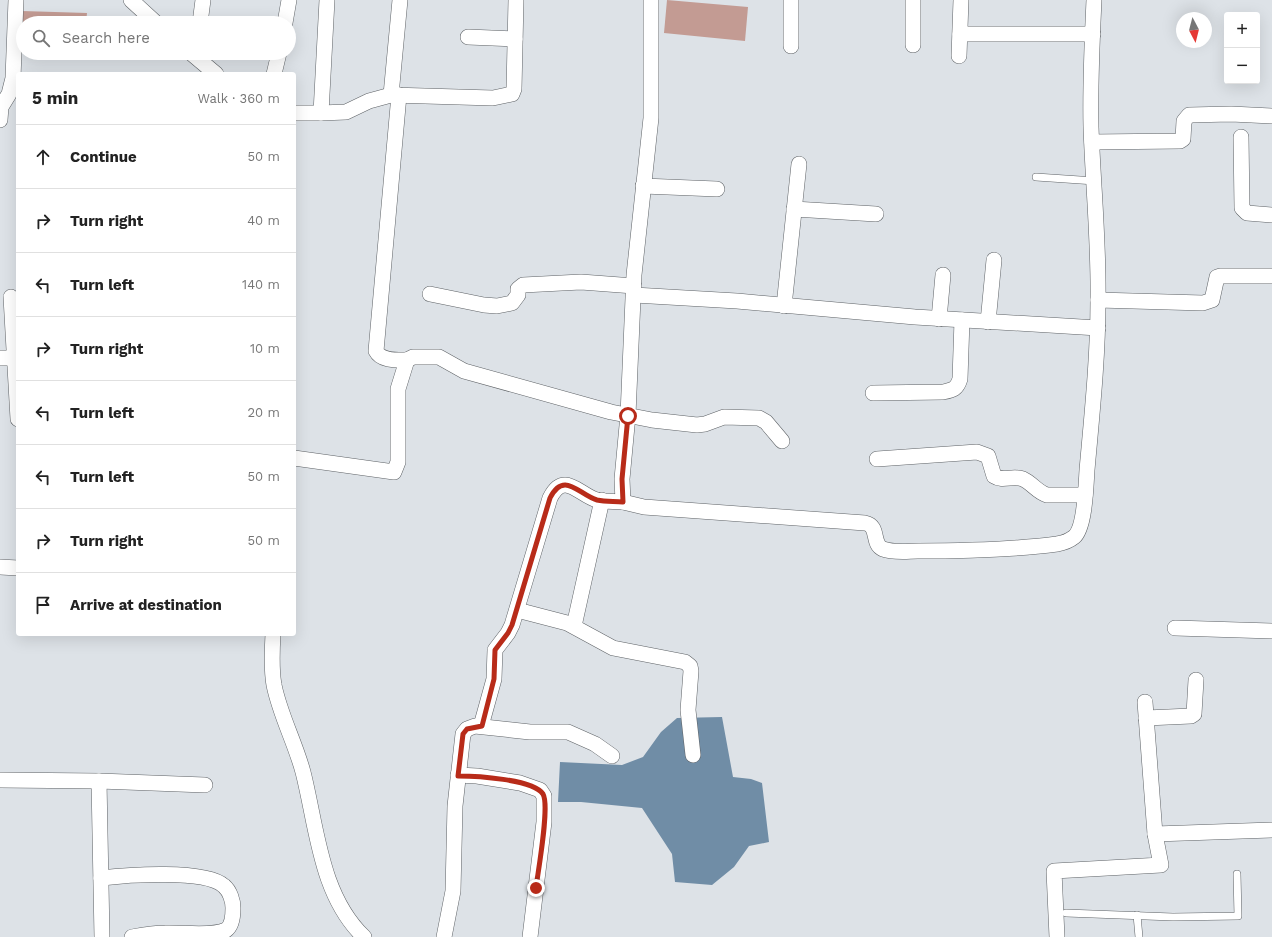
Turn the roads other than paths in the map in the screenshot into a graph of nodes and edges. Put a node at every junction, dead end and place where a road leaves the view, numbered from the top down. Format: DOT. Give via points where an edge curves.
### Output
graph roads {
  1 [pos="16,0"];
  2 [pos="131,0"];
  3 [pos="203,0"];
  4 [pos="289,0"];
  5 [pos="327,0"];
  6 [pos="400,0"];
  7 [pos="516,0"];
  8 [pos="651,0"];
  9 [pos="791,0"];
  10 [pos="913,0"];
  11 [pos="960,0"];
  12 [pos="1094,0"];
  13 [pos="148,16"];
  14 [pos="201,16"];
  15 [pos="286,16"];
  16 [pos="960,34"];
  17 [pos="1093,34"];
  18 [pos="468,37"];
  19 [pos="515,39"];
  20 [pos="913,45"];
  21 [pos="790,46"];
  22 [pos="959,56"];
  23 [pos="201,60"];
  24 [pos="277,60"];
  25 [pos="214,72"];
  26 [pos="274,72"];
  27 [pos="395,95"];
  28 [pos="296,113"];
  29 [pos="321,113"];
  30 [pos="1272,116"];
  31 [pos="0,120"];
  32 [pos="1241,137"];
  33 [pos="1092,142"];
  34 [pos="799,164"];
  35 [pos="1036,177"];
  36 [pos="1095,181"];
  37 [pos="643,186"];
  38 [pos="717,189"];
  39 [pos="794,209"];
  40 [pos="876,214"];
  41 [pos="1272,215"];
  42 [pos="994,260"];
  43 [pos="943,275"];
  44 [pos="1272,276"];
  45 [pos="634,290"];
  46 [pos="430,294"];
  47 [pos="10,296"];
  48 [pos="1098,300"];
  49 [pos="784,306"];
  50 [pos="939,319"];
  51 [pos="962,320"];
  52 [pos="988,322"];
  53 [pos="1098,328"];
  54 [pos="0,358"];
  55 [pos="16,358"];
  56 [pos="407,360"];
  57 [pos="873,393"];
  58 [pos="628,416"];
  59 [pos="782,441"];
  60 [pos="296,458"];
  61 [pos="877,459"];
  62 [pos="1084,495"];
  63 [pos="602,500"];
  64 [pos="623,502"];
  65 [pos="0,568"];
  66 [pos="16,568"];
  67 [pos="517,610"];
  68 [pos="574,626"];
  69 [pos="1175,628"];
  70 [pos="1272,631"];
  71 [pos="273,636"];
  72 [pos="1196,680"];
  73 [pos="1145,702"];
  74 [pos="1146,718"];
  75 [pos="482,726"];
  76 [pos="612,756"];
  77 [pos="693,756"];
  78 [pos="458,776"];
  79 [pos="0,780"];
  80 [pos="99,781"];
  81 [pos="205,785"];
  82 [pos="1272,830"];
  83 [pos="1155,834"];
  84 [pos="1237,874"];
  85 [pos="101,878"];
  86 [pos="1066,913"];
  87 [pos="1137,915"];
  88 [pos="102,937"];
  89 [pos="132,937"];
  90 [pos="364,937"];
  91 [pos="444,937"];
  92 [pos="530,937"];
  93 [pos="1057,937"];
  94 [pos="1139,937"];
  1 -- 31 [label="street" via="13,78 9,94 1,107"];
  2 -- 13 [label="street"];
  3 -- 14 [label="street"];
  4 -- 15 [label="street"];
  5 -- 29 [label="street"];
  6 -- 27 [label="street"];
  7 -- 19 [label="street"];
  8 -- 37 [label="street" via="650,118"];
  9 -- 21 [label="street"];
  10 -- 20 [label="street"];
  11 -- 16 [label="street"];
  12 -- 17 [label="street"];
  16 -- 17 [label="street"];
  16 -- 22 [label="street"];
  17 -- 33 [label="street"];
  18 -- 19 [label="street"];
  19 -- 27 [label="street" via="512,94 493,98"];
  23 -- 25 [label="street"];
  24 -- 26 [label="street"];
  27 -- 29 [label="street" via="369,101 346,112"];
  27 -- 56 [label="street" via="376,350 378,355 384,358"];
  28 -- 29 [label="street"];
  30 -- 33 [label="street" via="1189,115 1184,121 1180,141"];
  32 -- 41 [label="street" via="1242,208 1247,213"];
  33 -- 36 [label="street"];
  34 -- 39 [label="street"];
  35 -- 36 [label="lane"];
  36 -- 48 [label="street"];
  37 -- 38 [label="street"];
  37 -- 45 [label="street"];
  39 -- 40 [label="street"];
  39 -- 49 [label="street"];
  42 -- 52 [label="street"];
  43 -- 50 [label="street"];
  44 -- 48 [label="street" via="1217,277 1212,300 1203,303"];
  45 -- 46 [label="street" via="581,282 523,285 518,289 518,295 512,303 497,306"];
  45 -- 49 [label="street"];
  45 -- 58 [label="street"];
  47 -- 55 [label="street"];
  48 -- 53 [label="street"];
  49 -- 50 [label="street"];
  50 -- 51 [label="street"];
  51 -- 52 [label="street"];
  51 -- 57 [label="street" via="958,386 943,392"];
  52 -- 53 [label="street"];
  53 -- 62 [label="street"];
  54 -- 55 [label="street"];
  56 -- 58 [label="street" via="413,357 439,357 464,370"];
  56 -- 60 [label="street" via="398,389 398,462 394,472"];
  58 -- 59 [label="street" via="697,425 724,417 759,418 766,422"];
  58 -- 64 [label="street" via="622,479"];
  61 -- 62 [label="street" via="977,452 988,456 994,476 1000,480 1021,479 1041,494"];
  62 -- 64 [label="street" via="1081,526 1076,536 1068,541 1024,547 939,551 882,549 877,544 874,528 871,524 865,523 644,507"];
  63 -- 64 [label="street"];
  63 -- 67 [label="street" via="588,496 571,485 562,485 554,490"];
  63 -- 68 [label="street"];
  65 -- 66 [label="street"];
  67 -- 68 [label="street"];
  67 -- 75 [label="street" via="508,633 495,650 494,679"];
  68 -- 77 [label="street" via="604,645 685,662 690,666 688,710"];
  69 -- 70 [label="street"];
  71 -- 90 [label="street" via="274,686 303,772 331,888 351,923"];
  72 -- 74 [label="street" via="1194,714"];
  73 -- 74 [label="street"];
  74 -- 83 [label="street"];
  75 -- 76 [label="street" via="530,732 568,732 595,744"];
  75 -- 78 [label="street" via="467,729 463,734"];
  78 -- 91 [label="street" via="453,891"];
  78 -- 92 [label="street" via="476,776 520,783 540,790 544,796 544,822"];
  79 -- 80 [label="street"];
  80 -- 81 [label="street"];
  80 -- 85 [label="street"];
  82 -- 83 [label="street"];
  83 -- 93 [label="street" via="1161,865 1054,871"];
  84 -- 87 [label="lane" via="1238,916"];
  85 -- 88 [label="street"];
  85 -- 89 [label="street" via="150,873 198,878 218,882 225,886 229,893 233,915 226,930 207,934 165,932"];
  86 -- 87 [label="lane"];
  87 -- 94 [label="lane"];
}
